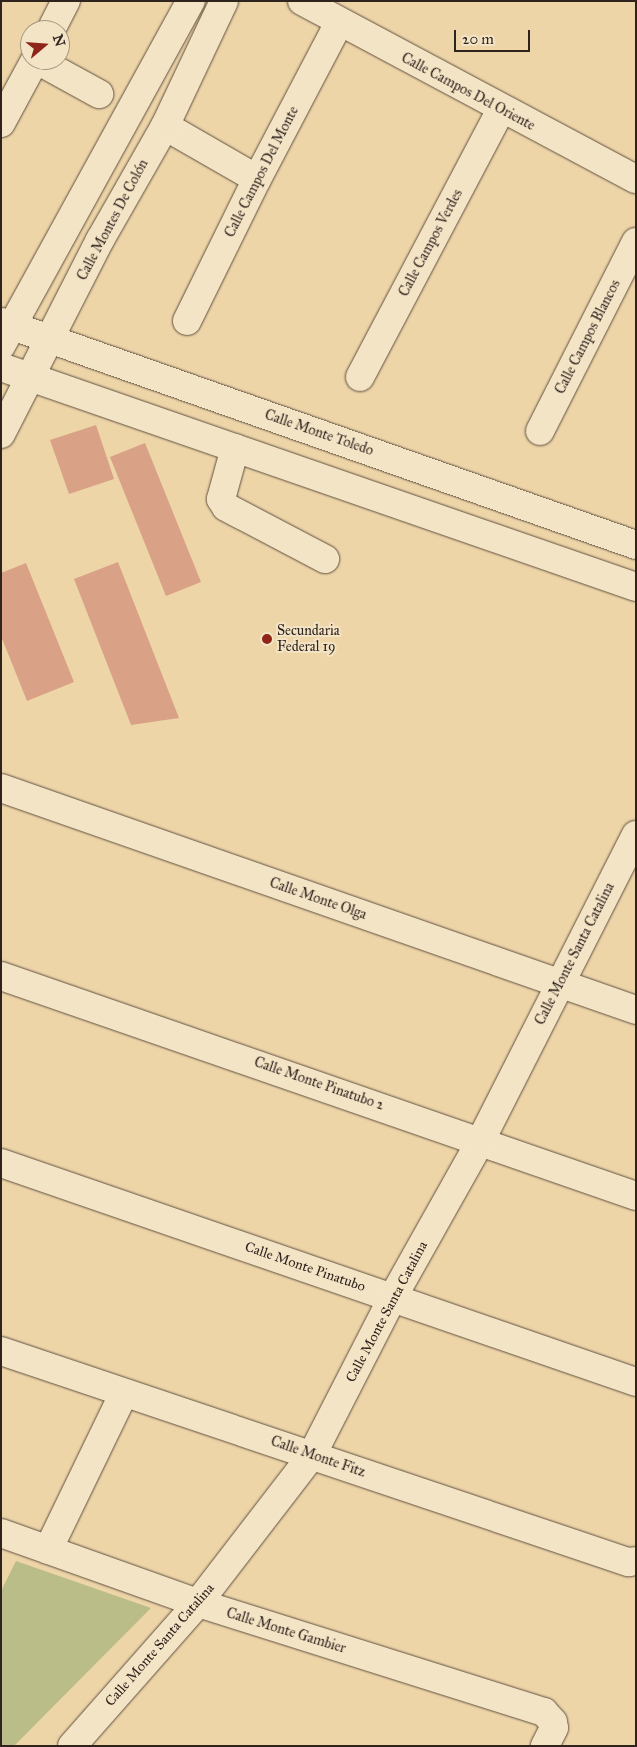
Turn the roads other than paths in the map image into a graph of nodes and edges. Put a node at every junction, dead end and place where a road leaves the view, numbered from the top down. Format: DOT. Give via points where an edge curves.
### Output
graph roads {
  1 [pos="66,1"];
  2 [pos="192,1"];
  3 [pos="302,1"];
  4 [pos="223,4"];
  5 [pos="56,20"];
  6 [pos="339,23"];
  7 [pos="30,70"];
  8 [pos="55,70"];
  9 [pos="99,94"];
  10 [pos="501,110"];
  11 [pos="1,123"];
  12 [pos="165,126"];
  13 [pos="257,179"];
  14 [pos="636,179"];
  15 [pos="636,242"];
  16 [pos="187,321"];
  17 [pos="5,332"];
  18 [pos="51,339"];
  19 [pos="1,368"];
  20 [pos="32,377"];
  21 [pos="360,377"];
  22 [pos="540,431"];
  23 [pos="1,434"];
  24 [pos="235,448"];
  25 [pos="636,545"];
  26 [pos="325,559"];
  27 [pos="636,587"];
  28 [pos="1,788"];
  29 [pos="636,835"];
  30 [pos="1,976"];
  31 [pos="559,983"];
  32 [pos="636,1010"];
  33 [pos="481,1140"];
  34 [pos="1,1163"];
  35 [pos="636,1196"];
  36 [pos="393,1297"];
  37 [pos="1,1351"];
  38 [pos="636,1382"];
  39 [pos="124,1393"];
  40 [pos="312,1455"];
  41 [pos="4,1541"];
  42 [pos="48,1550"];
  43 [pos="636,1561"];
  44 [pos="198,1603"];
  45 [pos="75,1745"];
  46 [pos="545,1746"];
  1 -- 5 [label="street"];
  2 -- 17 [label="street"];
  3 -- 6 [label="street, Calle Campos Del Oriente"];
  4 -- 12 [label="street, Calle Montes De Colón"];
  6 -- 10 [label="street, Calle Campos Del Oriente"];
  6 -- 13 [label="street, Calle Campos Del Monte"];
  7 -- 11 [label="street"];
  8 -- 9 [label="street"];
  10 -- 14 [label="street, Calle Campos Del Oriente"];
  10 -- 21 [label="street, Calle Campos Verdes"];
  12 -- 13 [label="street"];
  12 -- 18 [label="street, Calle Montes De Colón" via="100,240"];
  13 -- 16 [label="street, Calle Campos Del Monte"];
  15 -- 22 [label="street, Calle Campos Blancos"];
  17 -- 18 [label="street, Calle Monte Toledo"];
  18 -- 20 [label="street, Calle Montes De Colón"];
  18 -- 25 [label="street, Calle Monte Toledo"];
  19 -- 20 [label="street"];
  20 -- 23 [label="street, Calle Montes De Colón"];
  20 -- 24 [label="street"];
  24 -- 26 [label="street" via="221,498 226,507"];
  24 -- 27 [label="street"];
  28 -- 31 [label="street, Calle Monte Olga"];
  29 -- 31 [label="street, Calle Monte Santa Catalina"];
  30 -- 33 [label="street, Calle Monte Pinatubo 2"];
  31 -- 32 [label="street, Calle Monte Olga"];
  31 -- 33 [label="street, Calle Monte Santa Catalina"];
  33 -- 35 [label="street, Calle Monte Pinatubo 2"];
  33 -- 36 [label="street, Calle Monte Santa Catalina"];
  34 -- 36 [label="street, Calle Monte Pinatubo"];
  36 -- 38 [label="street, Calle Monte Pinatubo"];
  36 -- 40 [label="street, Calle Monte Santa Catalina"];
  37 -- 39 [label="street, Calle Monte Fitz"];
  39 -- 40 [label="street, Calle Monte Fitz"];
  39 -- 42 [label="street"];
  40 -- 43 [label="street, Calle Monte Fitz" via="628,1562"];
  40 -- 44 [label="street, Calle Monte Santa Catalina"];
  41 -- 42 [label="street, Calle Monte Gambier"];
  42 -- 44 [label="street, Calle Monte Gambier"];
  44 -- 45 [label="street, Calle Monte Santa Catalina"];
  44 -- 46 [label="street, Calle Monte Gambier" via="544,1712 554,1728"];
}
